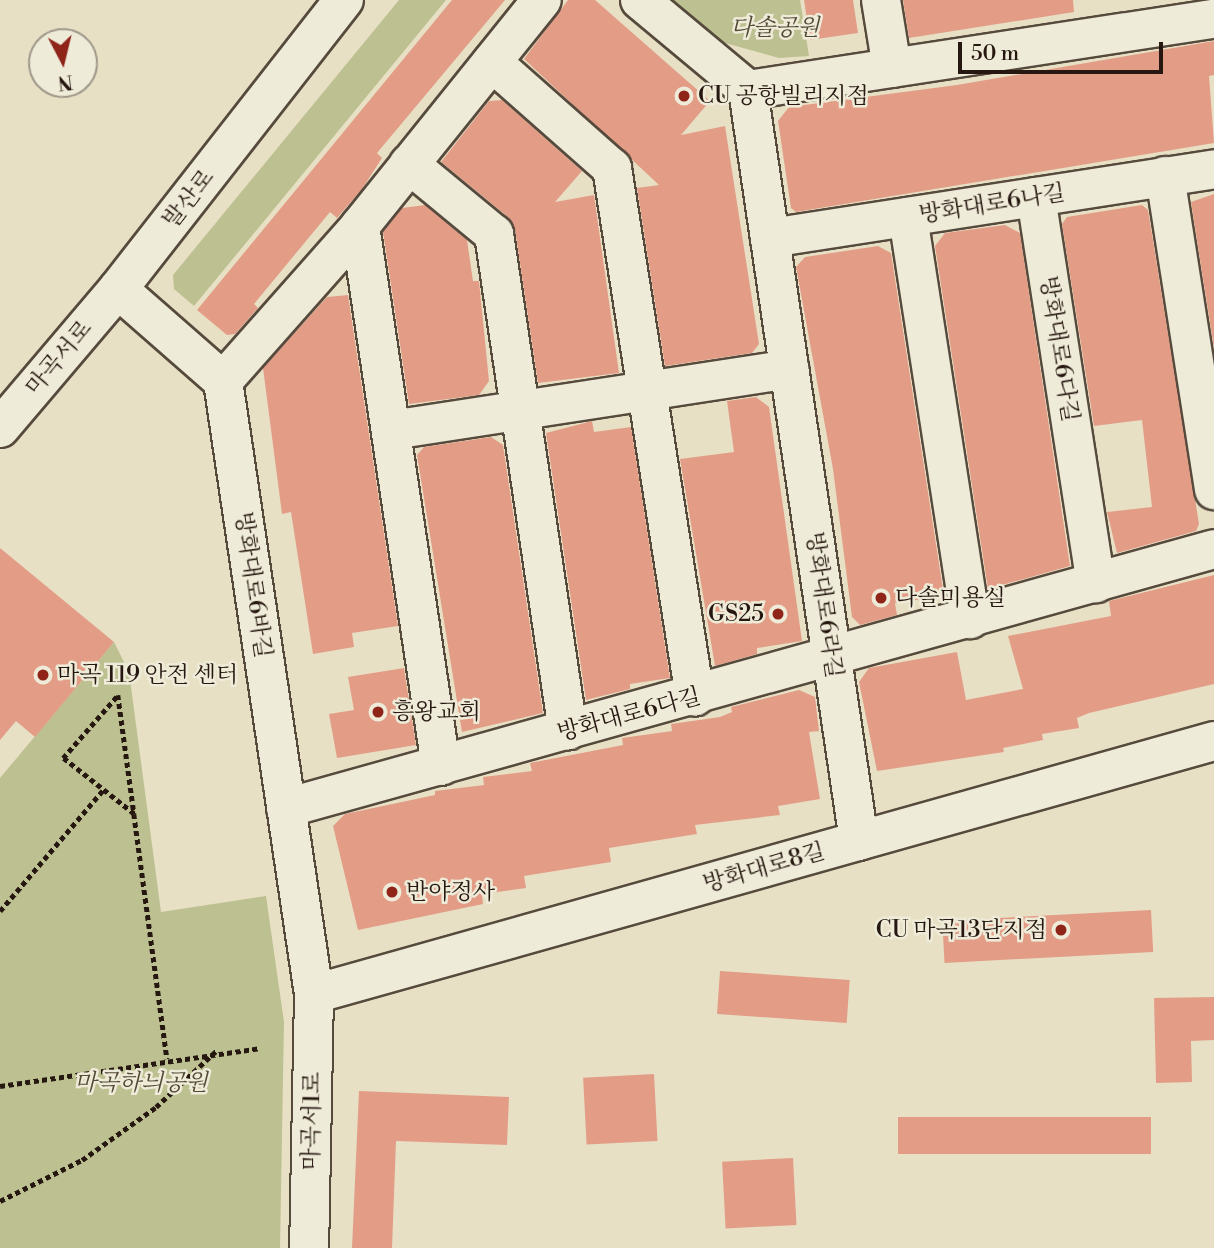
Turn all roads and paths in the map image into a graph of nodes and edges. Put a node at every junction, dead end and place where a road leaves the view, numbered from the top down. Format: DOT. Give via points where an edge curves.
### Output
graph roads {
  1 [pos="344,0"];
  2 [pos="542,0"];
  3 [pos="639,0"];
  4 [pos="881,0"];
  5 [pos="1214,19"];
  6 [pos="492,62"];
  7 [pos="892,68"];
  8 [pos="748,90"];
  9 [pos="409,164"];
  10 [pos="1214,169"];
  11 [pos="1165,177"];
  12 [pos="1036,197"];
  13 [pos="908,217"];
  14 [pos="360,226"];
  15 [pos="770,238"];
  16 [pos="118,289"];
  17 [pos="789,369"];
  18 [pos="223,381"];
  19 [pos="647,390"];
  20 [pos="520,410"];
  21 [pos="0,428"];
  22 [pos="392,430"];
  23 [pos="1214,490"];
  24 [pos="1214,549"];
  25 [pos="1096,583"];
  26 [pos="971,620"];
  27 [pos="832,659"];
  28 [pos="695,697"];
  29 [pos="568,731"];
  30 [pos="1214,741"];
  31 [pos="441,766"];
  32 [pos="103,790"];
  33 [pos="286,807"];
  34 [pos="134,814"];
  35 [pos="859,841"];
  36 [pos="0,911"];
  37 [pos="314,994"];
  38 [pos="260,1048"];
  39 [pos="216,1051"];
  40 [pos="167,1059"];
  41 [pos="0,1086"];
  42 [pos="0,1201"];
  43 [pos="309,1248"];
  1 -- 16 [label="street, 발산로"];
  2 -- 6 [label="street"];
  3 -- 8 [label="street"];
  4 -- 7 [label="street"];
  5 -- 7 [label="street"];
  6 -- 9 [label="street"];
  6 -- 19 [label="street" via="612,168"];
  7 -- 8 [label="street"];
  8 -- 15 [label="street, 방화대로6라길"];
  9 -- 14 [label="street"];
  9 -- 20 [label="street" via="494,234"];
  10 -- 11 [label="street, 방화대로6나길"];
  11 -- 12 [label="street, 방화대로6나길"];
  11 -- 23 [label="street"];
  12 -- 13 [label="street, 방화대로6나길"];
  12 -- 25 [label="street, 방화대로6다길"];
  13 -- 15 [label="street, 방화대로6나길"];
  13 -- 26 [label="street"];
  14 -- 18 [label="street"];
  14 -- 22 [label="street"];
  15 -- 17 [label="street, 방화대로6라길"];
  16 -- 18 [label="street"];
  16 -- 21 [label="street, 마곡서로"];
  17 -- 19 [label="street"];
  17 -- 27 [label="street, 방화대로6라길"];
  18 -- 33 [label="street, 방화대로6바길"];
  19 -- 20 [label="street"];
  19 -- 28 [label="street"];
  20 -- 22 [label="street"];
  20 -- 29 [label="street"];
  22 -- 31 [label="street"];
  24 -- 25 [label="street, 방화대로6다길"];
  25 -- 26 [label="street, 방화대로6다길"];
  26 -- 27 [label="street, 방화대로6다길"];
  27 -- 28 [label="street, 방화대로6다길"];
  27 -- 35 [label="street, 방화대로6라길"];
  28 -- 29 [label="street, 방화대로6다길"];
  29 -- 31 [label="street, 방화대로6다길"];
  30 -- 35 [label="street, 방화대로8길"];
  31 -- 33 [label="street, 방화대로6다길"];
  32 -- 34 [label="path"];
  32 -- 34 [label="path" via="63,758 118,695"];
  32 -- 36 [label="path"];
  33 -- 37 [label="street, 방화대로6바길"];
  34 -- 40 [label="path"];
  35 -- 37 [label="street, 방화대로8길"];
  37 -- 43 [label="street, 마곡서1로"];
  38 -- 39 [label="path"];
  39 -- 40 [label="path"];
  39 -- 42 [label="path" via="156,1107 82,1160"];
  40 -- 41 [label="path"];
}
